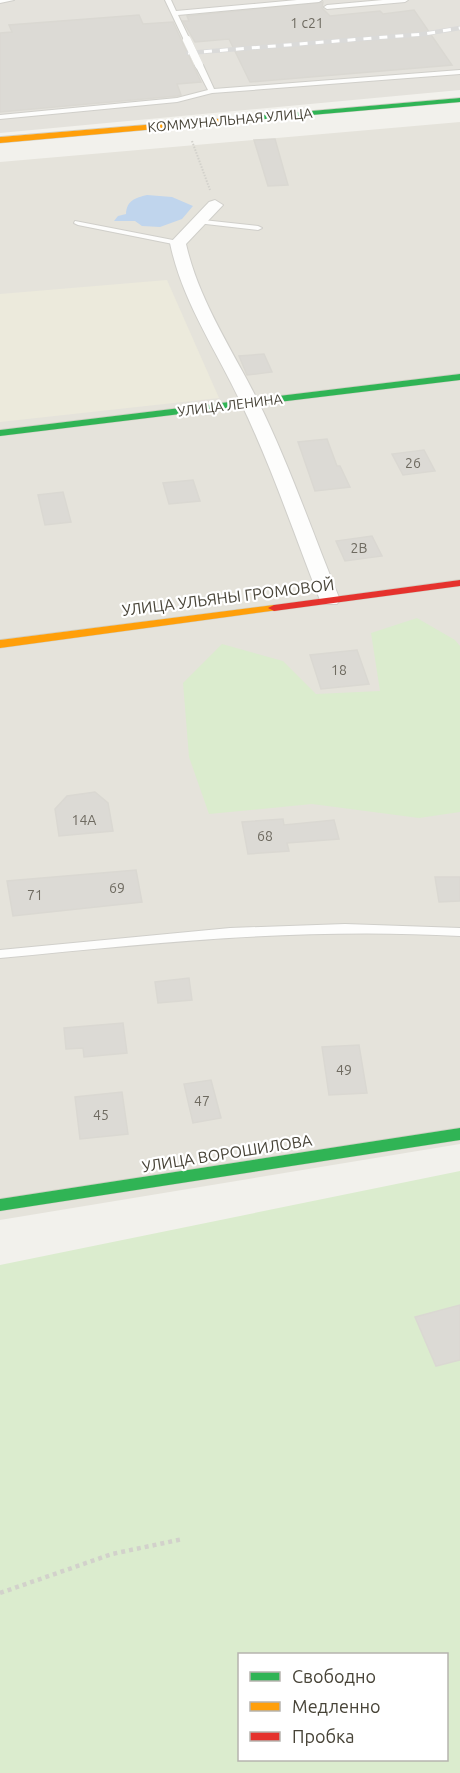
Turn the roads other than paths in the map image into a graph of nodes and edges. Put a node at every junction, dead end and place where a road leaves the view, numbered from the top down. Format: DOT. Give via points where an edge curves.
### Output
graph roads {
  1 [pos="11,0"];
  2 [pos="168,0"];
  3 [pos="319,0"];
  4 [pos="405,0"];
  5 [pos="0,1"];
  6 [pos="327,7"];
  7 [pos="173,13"];
  8 [pos="460,72"];
  9 [pos="212,91"];
  10 [pos="460,99"];
  11 [pos="0,117"];
  12 [pos="0,140"];
  13 [pos="215,205"];
  14 [pos="197,221"];
  15 [pos="78,223"];
  16 [pos="258,228"];
  17 [pos="178,243"];
  18 [pos="460,377"];
  19 [pos="250,402"];
  20 [pos="0,433"];
  21 [pos="460,583"];
  22 [pos="330,600"];
  23 [pos="0,644"];
  24 [pos="460,932"];
  25 [pos="0,954"];
  26 [pos="460,1134"];
  27 [pos="0,1205"];
  1 -- 5 [label="lane"];
  2 -- 7 [label="lane"];
  3 -- 7 [label="lane"];
  4 -- 6 [label="lane"];
  7 -- 9 [label="lane, bridge"];
  8 -- 9 [label="lane"];
  9 -- 11 [label="lane" via="177,100"];
  10 -- 12 [label="street, КОММУНАЛЬНАЯ УЛИЦА"];
  13 -- 14 [label="street"];
  14 -- 16 [label="lane"];
  14 -- 17 [label="street"];
  15 -- 17 [label="lane"];
  17 -- 19 [label="street" via="211,327"];
  18 -- 19 [label="street, УЛИЦА ЛЕНИНА"];
  19 -- 20 [label="street, УЛИЦА ЛЕНИНА"];
  19 -- 22 [label="street"];
  21 -- 22 [label="street, УЛИЦА УЛЬЯНЫ ГРОМОВОЙ"];
  22 -- 23 [label="street, УЛИЦА УЛЬЯНЫ ГРОМОВОЙ"];
  24 -- 25 [label="lane" via="407,927 260,928"];
  26 -- 27 [label="street, УЛИЦА ВОРОШИЛОВА"];
}
